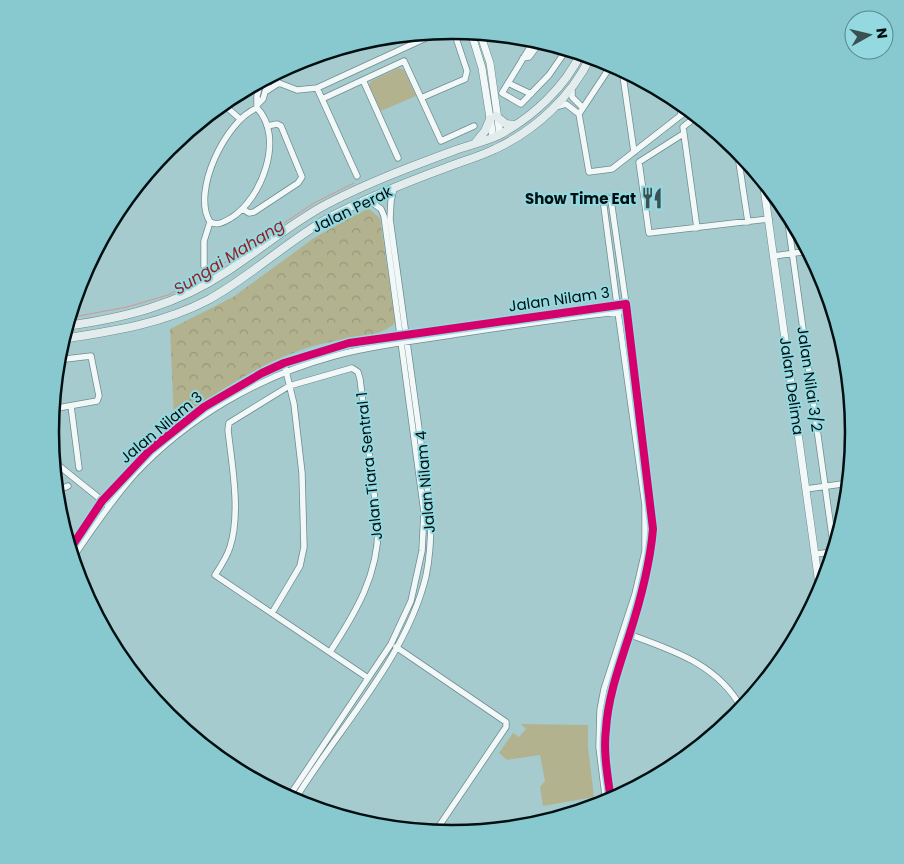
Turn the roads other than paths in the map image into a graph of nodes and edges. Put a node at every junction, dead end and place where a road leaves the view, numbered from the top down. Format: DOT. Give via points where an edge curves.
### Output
graph roads {
  1 [pos="473,40"];
  2 [pos="482,40"];
  3 [pos="413,41"];
  4 [pos="457,41"];
  5 [pos="530,46"];
  6 [pos="536,48"];
  7 [pos="563,55"];
  8 [pos="523,58"];
  9 [pos="577,62"];
  10 [pos="587,63"];
  11 [pos="607,71"];
  12 [pos="623,78"];
  13 [pos="363,80"];
  14 [pos="274,81"];
  15 [pos="508,83"];
  16 [pos="279,84"];
  17 [pos="266,85"];
  18 [pos="317,88"];
  19 [pos="572,88"];
  20 [pos="259,89"];
  21 [pos="265,92"];
  22 [pos="531,94"];
  23 [pos="421,98"];
  24 [pos="322,99"];
  25 [pos="257,106"];
  26 [pos="554,107"];
  27 [pos="584,108"];
  28 [pos="228,109"];
  29 [pos="579,114"];
  30 [pos="681,114"];
  31 [pos="493,117"];
  32 [pos="240,120"];
  33 [pos="691,120"];
  34 [pos="515,125"];
  35 [pos="267,126"];
  36 [pos="474,126"];
  37 [pos="528,129"];
  38 [pos="683,134"];
  39 [pos="497,137"];
  40 [pos="476,142"];
  41 [pos="634,152"];
  42 [pos="398,158"];
  43 [pos="740,165"];
  44 [pos="449,166"];
  45 [pos="357,176"];
  46 [pos="394,188"];
  47 [pos="766,196"];
  48 [pos="367,200"];
  49 [pos="243,209"];
  50 [pos="769,219"];
  51 [pos="210,222"];
  52 [pos="748,222"];
  53 [pos="698,228"];
  54 [pos="789,229"];
  55 [pos="802,252"];
  56 [pos="792,254"];
  57 [pos="774,256"];
  58 [pos="204,266"];
  59 [pos="627,307"];
  60 [pos="617,308"];
  61 [pos="74,325"];
  62 [pos="408,334"];
  63 [pos="400,335"];
  64 [pos="70,337"];
  65 [pos="401,342"];
  66 [pos="409,342"];
  67 [pos="65,359"];
  68 [pos="284,363"];
  69 [pos="286,372"];
  70 [pos="290,386"];
  71 [pos="71,406"];
  72 [pos="60,407"];
  73 [pos="61,467"];
  74 [pos="79,468"];
  75 [pos="842,484"];
  76 [pos="68,486"];
  77 [pos="825,486"];
  78 [pos="63,488"];
  79 [pos="806,489"];
  80 [pos="102,501"];
  81 [pos="109,506"];
  82 [pos="832,535"];
  83 [pos="75,542"];
  84 [pos="78,551"];
  85 [pos="826,552"];
  86 [pos="815,554"];
  87 [pos="818,575"];
  88 [pos="272,613"];
  89 [pos="627,633"];
  90 [pos="396,647"];
  91 [pos="330,652"];
  92 [pos="368,678"];
  93 [pos="738,702"];
  94 [pos="293,791"];
  95 [pos="610,792"];
  96 [pos="299,794"];
  97 [pos="605,794"];
  98 [pos="440,825"];
  1 -- 31 [label="street"];
  2 -- 31 [label="street" via="490,63"];
  3 -- 18 [label="street"];
  4 -- 23 [label="street" via="467,71 465,79"];
  5 -- 8 [label="street"];
  6 -- 8 [label="street" via="529,57"];
  7 -- 22 [label="street"];
  8 -- 15 [label="street"];
  9 -- 34 [label="main road, Jalan Perak" via="560,87"];
  10 -- 19 [label="main road, Jalan Perak"];
  11 -- 27 [label="street"];
  12 -- 41 [label="street"];
  13 -- 23 [label="street" via="404,61"];
  13 -- 24 [label="street"];
  13 -- 42 [label="street"];
  14 -- 16 [label="street"];
  15 -- 22 [label="street"];
  15 -- 22 [label="street" via="502,94 521,104"];
  16 -- 18 [label="street" via="297,90"];
  16 -- 21 [label="street"];
  17 -- 21 [label="street"];
  18 -- 24 [label="street"];
  19 -- 26 [label="main road, Jalan Perak"];
  19 -- 27 [label="street" via="572,97"];
  20 -- 25 [label="street"];
  21 -- 25 [label="street"];
  23 -- 36 [label="street" via="441,141"];
  24 -- 45 [label="street"];
  25 -- 32 [label="street"];
  25 -- 35 [label="street"];
  26 -- 29 [label="street" via="566,104"];
  26 -- 37 [label="main road, Jalan Perak"];
  27 -- 29 [label="street"];
  28 -- 32 [label="street"];
  29 -- 41 [label="street" via="587,171 612,168"];
  30 -- 41 [label="street"];
  31 -- 34 [label="main road"];
  31 -- 39 [label="street"];
  31 -- 40 [label="main road"];
  32 -- 51 [label="street" via="217,152 211,167 206,198 206,215"];
  33 -- 38 [label="street" via="683,126"];
  34 -- 39 [label="main road, Jalan Perak"];
  35 -- 49 [label="street" via="266,168 254,196"];
  35 -- 49 [label="street" via="281,126 302,177 254,212"];
  37 -- 39 [label="main road" via="504,140"];
  37 -- 44 [label="main road, Jalan Perak" via="494,150"];
  38 -- 53 [label="street"];
  38 -- 53 [label="street" via="638,162 649,233"];
  39 -- 40 [label="main road, Jalan Perak"];
  39 -- 44 [label="main road" via="487,148"];
  40 -- 61 [label="main road, Jalan Perak" via="326,205 226,273 176,298 126,317"];
  43 -- 52 [label="street"];
  44 -- 46 [label="main road, Jalan Perak"];
  46 -- 48 [label="main road, Jalan Perak"];
  46 -- 62 [label="street, Jalan Nilam 4" via="390,219"];
  47 -- 50 [label="street, Jalan Delima"];
  48 -- 63 [label="street, Jalan Nilam 4" via="384,216"];
  48 -- 64 [label="main road, Jalan Perak" via="306,232 207,300 149,323"];
  49 -- 51 [label="street" via="220,224"];
  50 -- 52 [label="street"];
  50 -- 57 [label="street, Jalan Delima"];
  51 -- 58 [label="street" via="204,242"];
  52 -- 53 [label="street"];
  54 -- 56 [label="street, Jalan Nilai 3/2"];
  55 -- 56 [label="street"];
  56 -- 57 [label="street"];
  56 -- 77 [label="street, Jalan Nilai 3/2"];
  57 -- 79 [label="street, Jalan Delima"];
  59 -- 60 [label="street"];
  59 -- 60 [label="street, Jalan Nilam 3" via="611,200 606,196 603,199"];
  59 -- 89 [label="street, Jalan Nilam 3" via="653,529 651,552"];
  60 -- 62 [label="street, Jalan Nilam 3"];
  60 -- 66 [label="street, Jalan Nilam 3"];
  60 -- 89 [label="street, Jalan Nilam 3" via="646,522 645,551"];
  62 -- 63 [label="street, Jalan Nilam 3"];
  62 -- 66 [label="street, Jalan Nilam 4"];
  63 -- 65 [label="street, Jalan Nilam 4"];
  63 -- 68 [label="street, Jalan Nilam 3" via="349,342"];
  65 -- 66 [label="street, Jalan Nilam 3"];
  65 -- 69 [label="street, Jalan Nilam 3" via="335,355"];
  65 -- 92 [label="street, Jalan Nilam 4" via="424,512 422,552 411,601 391,644"];
  66 -- 90 [label="street, Jalan Nilam 4" via="431,516 431,544 418,602"];
  67 -- 71 [label="street" via="91,356 99,399"];
  68 -- 69 [label="street"];
  68 -- 80 [label="street, Jalan Nilam 3" via="236,388 181,424 150,450"];
  69 -- 70 [label="street"];
  69 -- 81 [label="street, Jalan Nilam 3" via="237,396 180,434 136,473"];
  70 -- 88 [label="street" via="303,474 304,547 300,566"];
  70 -- 88 [label="street" via="229,423 234,479 233,532 230,549 215,575"];
  70 -- 91 [label="street, Jalan Tiara Sentral 1" via="348,368 356,370 360,378 378,548 367,590"];
  71 -- 72 [label="street"];
  71 -- 74 [label="street"];
  73 -- 80 [label="street"];
  75 -- 77 [label="street"];
  76 -- 78 [label="street"];
  77 -- 79 [label="street"];
  77 -- 82 [label="street, Jalan Nilai 3/2"];
  79 -- 86 [label="street, Jalan Delima"];
  80 -- 81 [label="street"];
  80 -- 83 [label="street, Jalan Nilam 3"];
  81 -- 84 [label="street, Jalan Nilam 3"];
  85 -- 86 [label="street"];
  86 -- 87 [label="street, Jalan Delima"];
  88 -- 91 [label="street"];
  89 -- 93 [label="street" via="699,662 730,690"];
  89 -- 95 [label="street, Jalan Nilam 3" via="605,729"];
  89 -- 97 [label="street, Jalan Nilam 3" via="604,689 600,710 599,747"];
  90 -- 96 [label="street, Jalan Nilam 4"];
  90 -- 98 [label="street" via="506,722 506,727"];
  91 -- 92 [label="street"];
  92 -- 94 [label="street, Jalan Nilam 4"];
}
